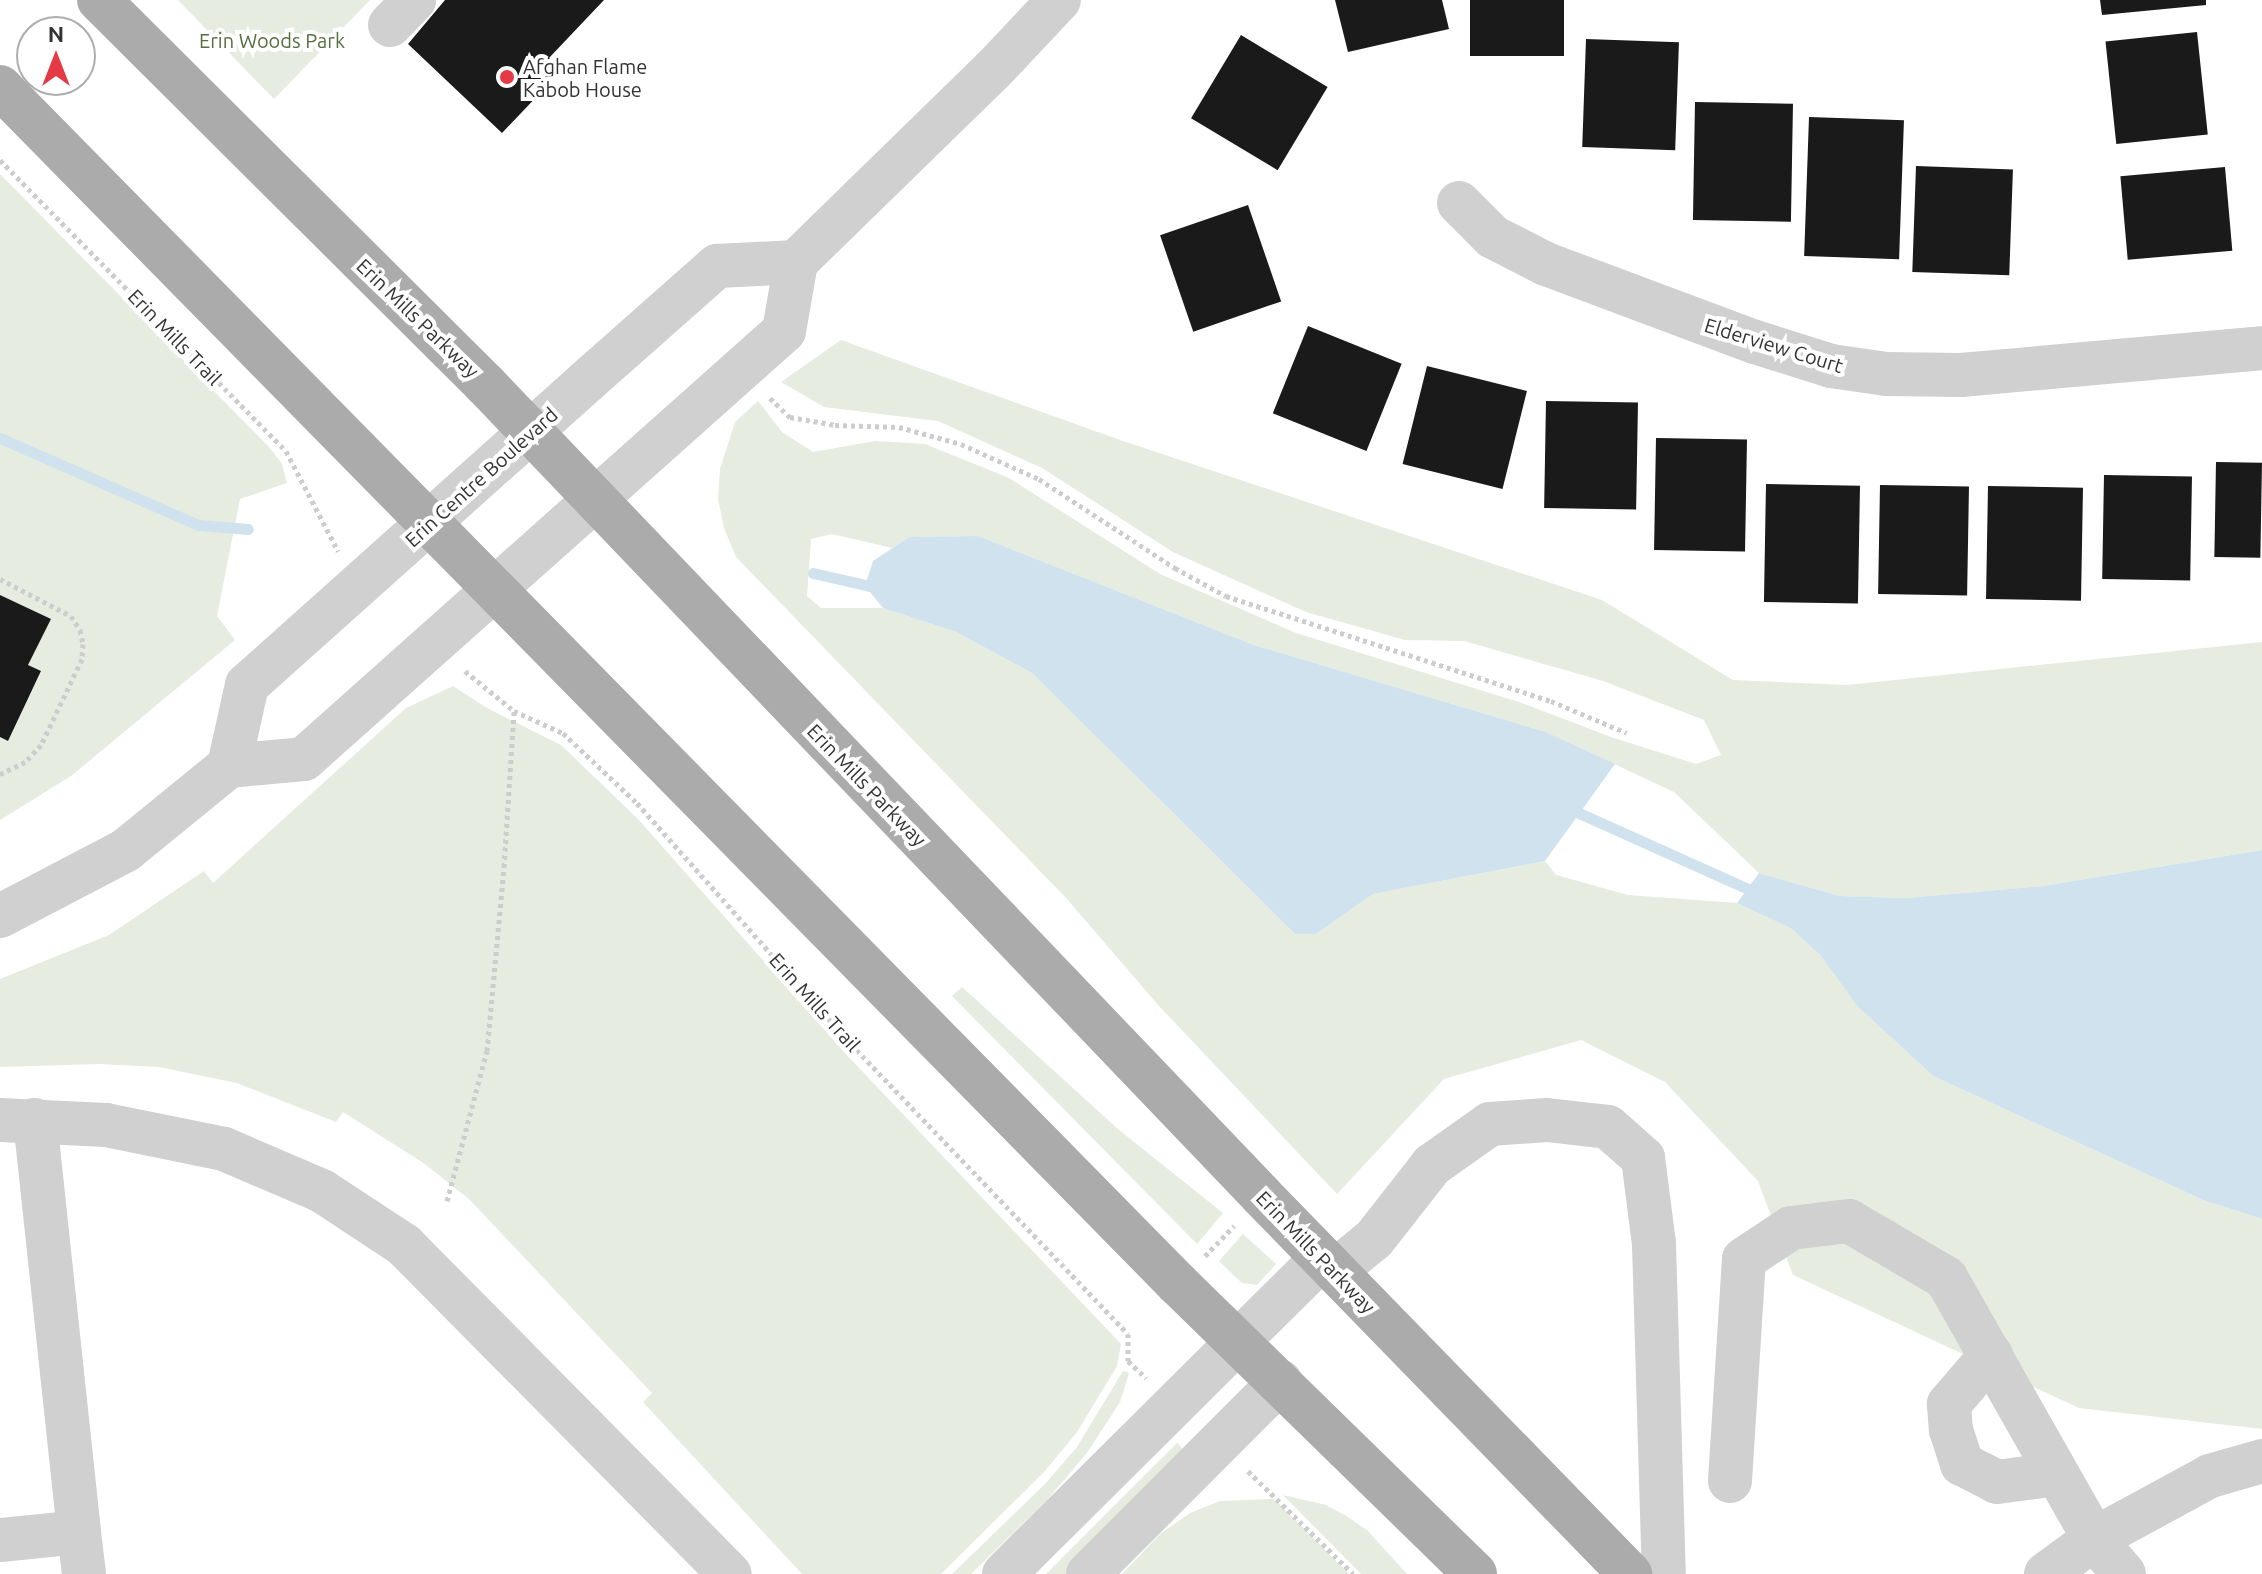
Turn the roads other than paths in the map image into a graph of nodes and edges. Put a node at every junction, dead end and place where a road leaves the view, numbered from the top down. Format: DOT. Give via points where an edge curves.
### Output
graph roads {
  1 [pos="99,0"];
  2 [pos="1059,0"];
  3 [pos="0,87"];
  4 [pos="1459,203"];
  5 [pos="796,262"];
  6 [pos="2262,348"];
  7 [pos="531,432"];
  8 [pos="594,500"];
  9 [pos="429,523"];
  10 [pos="495,588"];
  11 [pos="229,766"];
  12 [pos="0,916"];
  13 [pos="18,1120"];
  14 [pos="1329,1265"];
  15 [pos="1238,1341"];
  16 [pos="1991,1355"];
  17 [pos="1280,1382"];
  18 [pos="2262,1461"];
  19 [pos="2056,1474"];
  20 [pos="1730,1481"];
  21 [pos="2094,1539"];
  22 [pos="0,1540"];
  23 [pos="82,1553"];
  24 [pos="730,1574"];
  25 [pos="1004,1574"];
  26 [pos="1088,1574"];
  27 [pos="1475,1574"];
  28 [pos="1630,1574"];
  29 [pos="1664,1574"];
  30 [pos="2046,1574"];
  31 [pos="2124,1574"];
  1 -- 7 [label="main road, Erin Mills Parkway"];
  2 -- 5 [label="street"];
  3 -- 9 [label="main road"];
  4 -- 6 [label="street, Elderview Court" via="1493,237 1546,264 1831,366 1886,374 1961,375"];
  5 -- 7 [label="street, Erin Centre Boulevard" via="717,266"];
  5 -- 8 [label="street" via="784,331"];
  7 -- 8 [label="main road, Erin Mills Parkway"];
  7 -- 9 [label="street, Erin Centre Boulevard"];
  8 -- 10 [label="street"];
  8 -- 14 [label="main road, Erin Mills Parkway"];
  9 -- 10 [label="main road"];
  9 -- 11 [label="street, Erin Centre Boulevard" via="247,685"];
  10 -- 11 [label="street" via="304,759"];
  10 -- 15 [label="main road"];
  11 -- 12 [label="street" via="126,850"];
  13 -- 23 [label="street"];
  13 -- 24 [label="street" via="106,1125 224,1149 322,1191 366,1219 404,1245"];
  14 -- 15 [label="street"];
  14 -- 28 [label="main road, Erin Mills Parkway"];
  14 -- 29 [label="street" via="1374,1239 1432,1165 1490,1124 1547,1120 1608,1127 1643,1158 1654,1244"];
  15 -- 17 [label="main road"];
  15 -- 25 [label="street"];
  16 -- 19 [label="street"];
  16 -- 19 [label="street" via="1949,1404 1962,1464 1997,1482"];
  16 -- 20 [label="street" via="1946,1278 1849,1221 1791,1228 1744,1259"];
  17 -- 26 [label="street"];
  17 -- 27 [label="main road"];
  18 -- 21 [label="street" via="2210,1476"];
  19 -- 21 [label="street"];
  21 -- 30 [label="street"];
  21 -- 31 [label="street"];
  22 -- 23 [label="street"];
}
